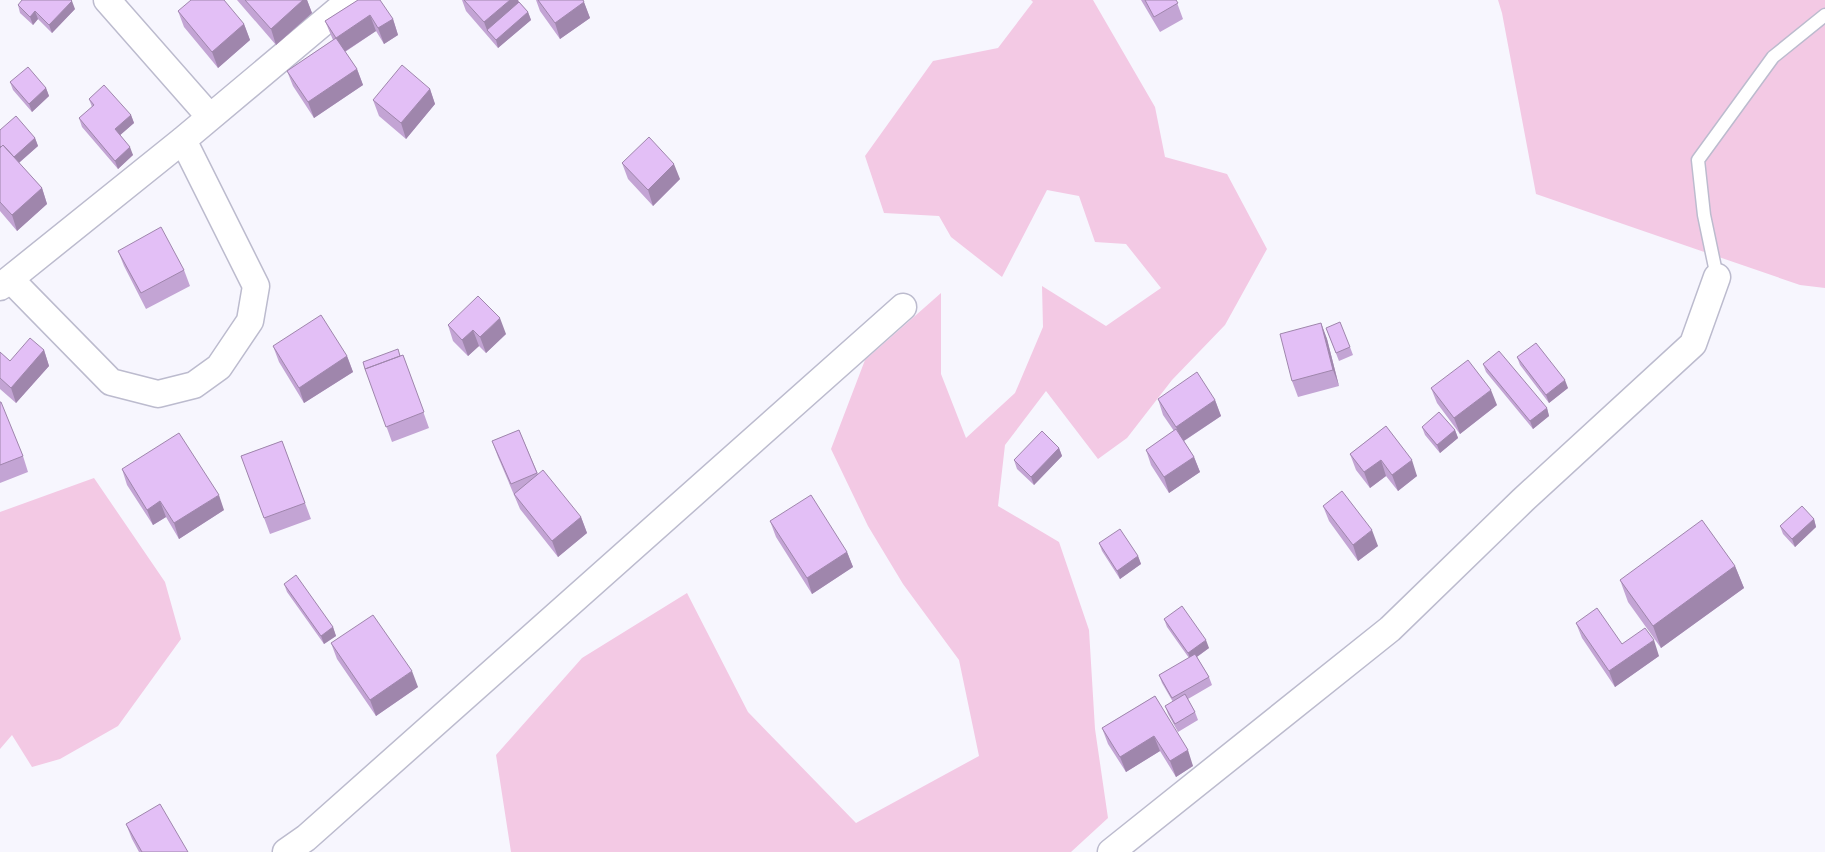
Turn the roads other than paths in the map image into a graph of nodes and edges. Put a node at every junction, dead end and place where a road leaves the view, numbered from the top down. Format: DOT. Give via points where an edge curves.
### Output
graph roads {
  1 [pos="107,0"];
  2 [pos="350,0"];
  3 [pos="1825,15"];
  4 [pos="210,117"];
  5 [pos="183,140"];
  6 [pos="1717,278"];
  7 [pos="5,283"];
  8 [pos="903,307"];
  9 [pos="286,852"];
  10 [pos="1111,852"];
  1 -- 4 [label="street"];
  2 -- 4 [label="street"];
  3 -- 6 [label="lane" via="1773,57 1698,160 1704,216"];
  4 -- 5 [label="street"];
  5 -- 7 [label="street"];
  5 -- 7 [label="street" via="256,286 250,321 219,367 194,385 158,394 111,382"];
  6 -- 10 [label="street" via="1693,344 1523,500 1390,629"];
  8 -- 9 [label="street" via="306,838"];
}
